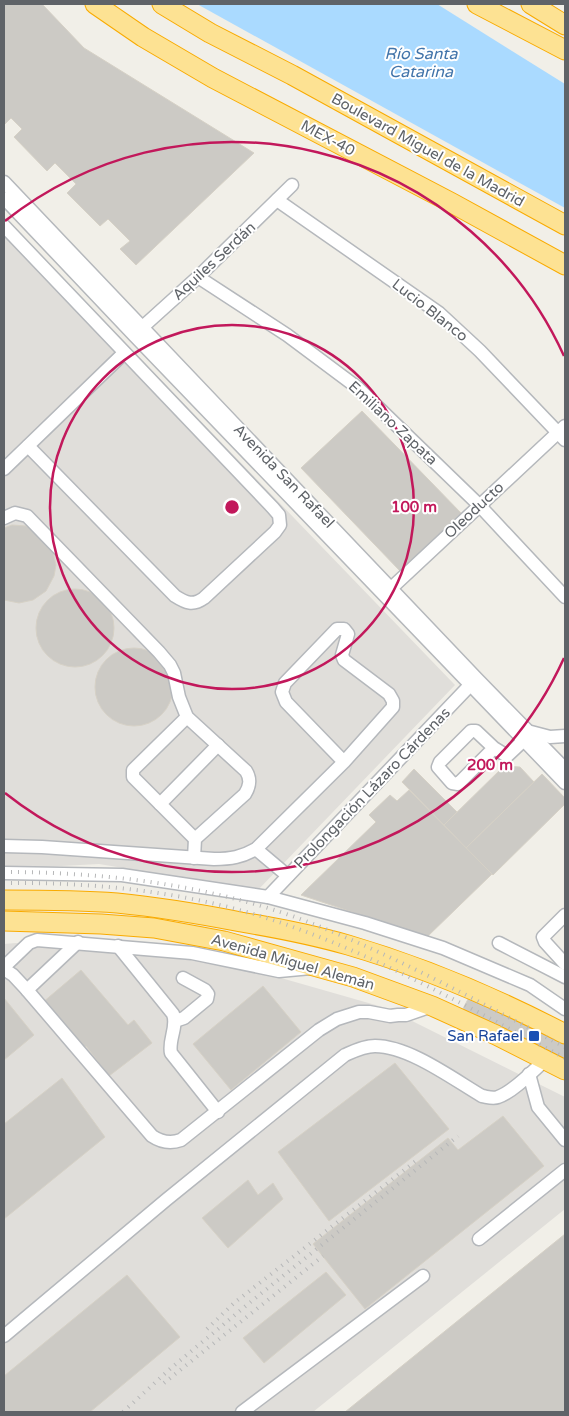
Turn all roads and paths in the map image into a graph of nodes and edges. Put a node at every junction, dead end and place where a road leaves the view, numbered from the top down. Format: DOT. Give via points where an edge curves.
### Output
graph roads {
  1 [pos="96,4"];
  2 [pos="162,4"];
  3 [pos="477,4"];
  4 [pos="531,4"];
  5 [pos="563,25"];
  6 [pos="565,50"];
  7 [pos="4,182"];
  8 [pos="292,185"];
  9 [pos="4,198"];
  10 [pos="277,200"];
  11 [pos="565,225"];
  12 [pos="4,226"];
  13 [pos="565,265"];
  14 [pos="198,277"];
  15 [pos="138,331"];
  16 [pos="124,353"];
  17 [pos="563,433"];
  18 [pos="28,446"];
  19 [pos="4,469"];
  20 [pos="479,506"];
  21 [pos="4,518"];
  22 [pos="387,592"];
  23 [pos="565,597"];
  24 [pos="474,682"];
  25 [pos="187,716"];
  26 [pos="527,736"];
  27 [pos="565,736"];
  28 [pos="565,743"];
  29 [pos="218,745"];
  30 [pos="494,748"];
  31 [pos="344,762"];
  32 [pos="553,763"];
  33 [pos="565,769"];
  34 [pos="565,783"];
  35 [pos="160,804"];
  36 [pos="195,839"];
  37 [pos="4,846"];
  38 [pos="256,849"];
  39 [pos="194,858"];
  40 [pos="4,873"];
  41 [pos="288,876"];
  42 [pos="268,897"];
  43 [pos="4,900"];
  44 [pos="565,916"];
  45 [pos="4,921"];
  46 [pos="78,942"];
  47 [pos="499,944"];
  48 [pos="118,946"];
  49 [pos="565,964"];
  50 [pos="320,967"];
  51 [pos="4,968"];
  52 [pos="565,977"];
  53 [pos="183,978"];
  54 [pos="27,990"];
  55 [pos="432,1006"];
  56 [pos="565,1009"];
  57 [pos="175,1021"];
  58 [pos="560,1030"];
  59 [pos="545,1060"];
  60 [pos="565,1070"];
  61 [pos="529,1074"];
  62 [pos="218,1112"];
  63 [pos="565,1140"];
  64 [pos="565,1170"];
  65 [pos="479,1239"];
  66 [pos="423,1276"];
  67 [pos="4,1336"];
  68 [pos="242,1412"];
  1 -- 13 [label="highway, MEX-40" via="143,37 214,78"];
  2 -- 11 [label="highway, Boulevard Miguel de la Madrid"];
  3 -- 6 [label="highway"];
  4 -- 5 [label="highway"];
  7 -- 15 [label="street, Avenida San Rafael"];
  8 -- 10 [label="street, Aquiles Serdán"];
  9 -- 15 [label="street, Avenida San Rafael"];
  10 -- 14 [label="street, Aquiles Serdán"];
  10 -- 17 [label="street, Lucio Blanco" via="439,313"];
  12 -- 16 [label="street"];
  14 -- 15 [label="street, Aquiles Serdán"];
  14 -- 20 [label="street, Emiliano Zapata" via="287,335 358,388"];
  15 -- 22 [label="street, Avenida San Rafael"];
  16 -- 18 [label="street"];
  16 -- 18 [label="street" via="276,512 280,525 275,532 204,598 189,604 175,596"];
  17 -- 20 [label="street, Oleoducto"];
  18 -- 19 [label="street"];
  20 -- 22 [label="street, Oleoducto"];
  20 -- 23 [label="street, Emiliano Zapata"];
  21 -- 25 [label="street" via="15,513 27,516 160,652 174,673"];
  22 -- 24 [label="street, Avenida San Rafael"];
  24 -- 26 [label="street, Avenida San Rafael"];
  24 -- 41 [label="street, Prolongación Lázaro Cárdenas"];
  25 -- 29 [label="street"];
  25 -- 35 [label="street" via="133,770 133,777"];
  26 -- 27 [label="street"];
  26 -- 30 [label="street" via="507,756"];
  26 -- 32 [label="street, Avenida San Rafael"];
  28 -- 32 [label="street"];
  29 -- 35 [label="street"];
  29 -- 36 [label="street" via="246,772 249,788"];
  30 -- 30 [label="street" via="471,730 438,765 452,783 458,784"];
  31 -- 31 [label="street" via="286,702 282,692 285,682 337,629 344,629 348,634 342,655 344,660 393,700 393,707"];
  31 -- 38 [label="street"];
  32 -- 33 [label="street, Avenida San Rafael"];
  32 -- 34 [label="street, Avenida San Rafael"];
  35 -- 36 [label="street"];
  36 -- 39 [label="street"];
  37 -- 39 [label="street"];
  38 -- 39 [label="street" via="243,857"];
  38 -- 41 [label="street"];
  40 -- 42 [label="street" via="122,875"];
  41 -- 42 [label="street, Prolongación Lázaro Cárdenas"];
  42 -- 56 [label="street" via="443,948 523,981"];
  43 -- 58 [label="highway, Avenida Miguel Alemán" via="119,904 213,916 280,929 399,961"];
  44 -- 49 [label="street" via="543,937"];
  45 -- 50 [label="highway, Avenida Miguel Alemán" via="154,928 224,941"];
  46 -- 48 [label="street"];
  46 -- 51 [label="street" via="34,940"];
  46 -- 54 [label="street"];
  47 -- 52 [label="street"];
  48 -- 50 [label="street" via="199,954 279,971"];
  48 -- 57 [label="street" via="171,1011"];
  50 -- 55 [label="highway, Avenida Miguel Alemán"];
  51 -- 54 [label="street"];
  53 -- 57 [label="street" via="208,994 207,999 184,1018"];
  54 -- 62 [label="street" via="158,1140 181,1140"];
  55 -- 59 [label="highway, Avenida Miguel Alemán"];
  55 -- 62 [label="street" via="406,1015 363,1011 337,1019"];
  57 -- 62 [label="street" via="171,1053"];
  59 -- 60 [label="highway, Avenida Miguel Alemán"];
  59 -- 61 [label="street"];
  61 -- 63 [label="street" via="538,1107"];
  61 -- 67 [label="street" via="501,1096 491,1098 482,1096 414,1056 392,1048 373,1046 345,1055"];
  64 -- 65 [label="street"];
  66 -- 68 [label="street"];
}
